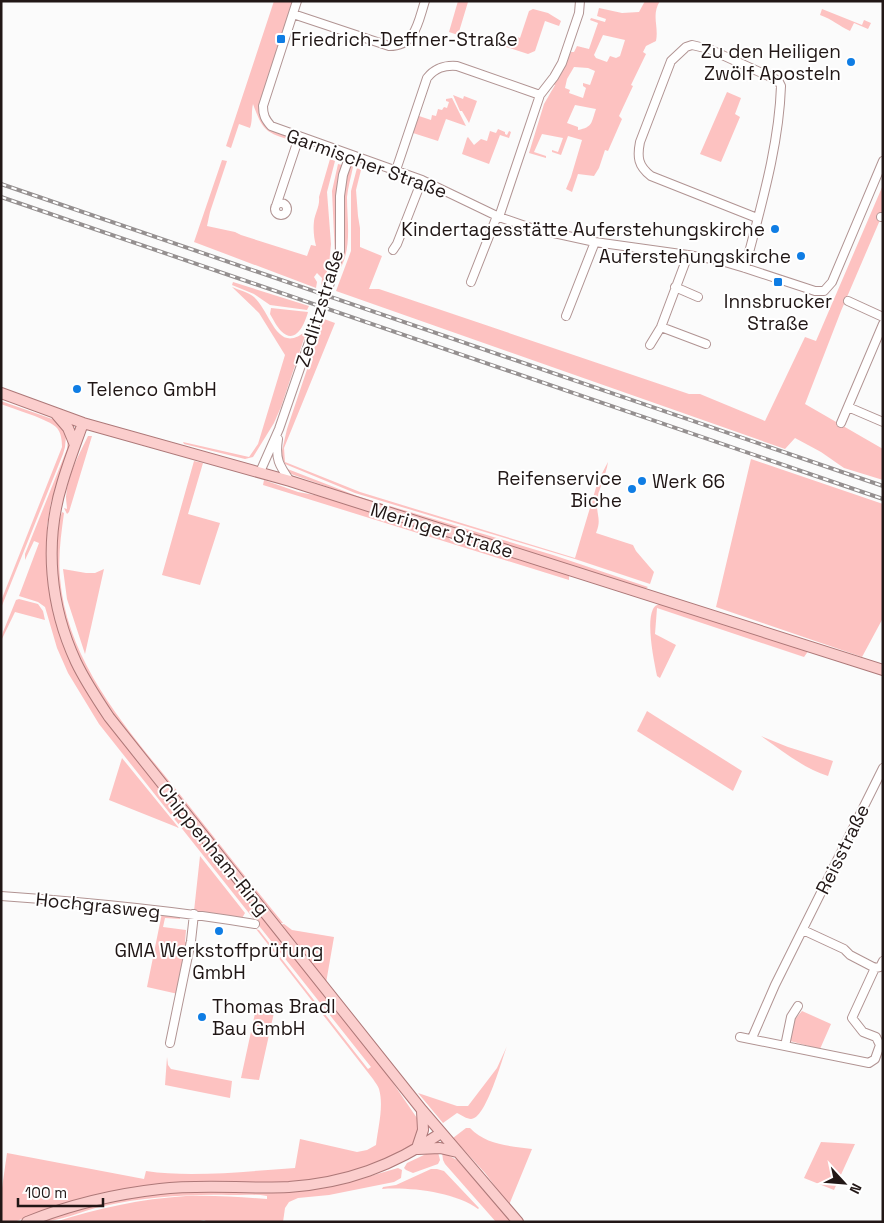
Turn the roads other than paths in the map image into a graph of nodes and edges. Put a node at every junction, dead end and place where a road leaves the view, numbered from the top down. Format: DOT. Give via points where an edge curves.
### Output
graph roads {
  1 [pos="297,1"];
  2 [pos="425,1"];
  3 [pos="580,1"];
  4 [pos="293,14"];
  5 [pos="540,95"];
  6 [pos="299,137"];
  7 [pos="350,155"];
  8 [pos="883,161"];
  9 [pos="396,170"];
  10 [pos="422,180"];
  11 [pos="276,206"];
  12 [pos="498,217"];
  13 [pos="757,218"];
  14 [pos="595,242"];
  15 [pos="393,250"];
  16 [pos="688,255"];
  17 [pos="745,268"];
  18 [pos="471,282"];
  19 [pos="675,287"];
  20 [pos="698,296"];
  21 [pos="848,301"];
  22 [pos="566,316"];
  23 [pos="883,317"];
  24 [pos="883,324"];
  25 [pos="661,327"];
  26 [pos="706,344"];
  27 [pos="650,345"];
  28 [pos="1,393"];
  29 [pos="848,407"];
  30 [pos="53,412"];
  31 [pos="883,422"];
  32 [pos="83,423"];
  33 [pos="841,423"];
  34 [pos="279,429"];
  35 [pos="75,445"];
  36 [pos="260,472"];
  37 [pos="290,481"];
  38 [pos="883,670"];
  39 [pos="883,768"];
  40 [pos="1,896"];
  41 [pos="194,914"];
  42 [pos="255,924"];
  43 [pos="803,930"];
  44 [pos="883,961"];
  45 [pos="875,968"];
  46 [pos="798,1006"];
  47 [pos="740,1037"];
  48 [pos="752,1038"];
  49 [pos="170,1043"];
  50 [pos="881,1045"];
  51 [pos="785,1046"];
  52 [pos="422,1110"];
  53 [pos="441,1133"];
  54 [pos="416,1149"];
  55 [pos="457,1152"];
  56 [pos="27,1222"];
  57 [pos="518,1222"];
  1 -- 4 [label="street"];
  2 -- 4 [label="street" via="414,34 406,43 397,46"];
  3 -- 5 [label="street" via="562,63"];
  4 -- 6 [label="street, Garmischer Straße" via="263,106 265,120 271,126"];
  5 -- 9 [label="street" via="457,66 437,69 427,78"];
  5 -- 12 [label="street"];
  6 -- 7 [label="street, Garmischer Straße"];
  6 -- 11 [label="street"];
  7 -- 9 [label="street, Garmischer Straße"];
  7 -- 34 [label="street, Zedlitzstraße, bridge" via="340,196 340,251"];
  8 -- 17 [label="street, Garmischer Straße" via="830,286 824,291 815,291"];
  9 -- 10 [label="street, Garmischer Straße"];
  10 -- 12 [label="street, Garmischer Straße"];
  10 -- 15 [label="street"];
  12 -- 14 [label="street, Garmischer Straße" via="548,233"];
  12 -- 18 [label="street"];
  13 -- 13 [label="street" via="774,145 779,82 709,49 692,45 686,47 671,61 648,120 638,152 641,167 651,176"];
  13 -- 17 [label="street"];
  14 -- 16 [label="street, Garmischer Straße"];
  14 -- 22 [label="street"];
  16 -- 17 [label="street, Garmischer Straße"];
  16 -- 19 [label="street"];
  19 -- 20 [label="street"];
  19 -- 25 [label="street"];
  21 -- 23 [label="street"];
  24 -- 29 [label="street"];
  25 -- 26 [label="street"];
  25 -- 27 [label="street"];
  28 -- 30 [label="main road, Meringer Straße"];
  29 -- 31 [label="street"];
  29 -- 33 [label="street"];
  30 -- 32 [label="main road, Meringer Straße"];
  30 -- 35 [label="main road" via="68,428"];
  32 -- 35 [label="main road, Chippenham-Ring"];
  32 -- 36 [label="main road, Meringer Straße"];
  34 -- 36 [label="street, Zedlitzstraße"];
  34 -- 37 [label="street, Zedlitzstraße" via="278,461"];
  35 -- 52 [label="main road, Chippenham-Ring" via="57,505 51,560 58,614 76,662 109,717"];
  36 -- 37 [label="main road, Meringer Straße"];
  37 -- 38 [label="main road, Meringer Straße"];
  39 -- 43 [label="street, Reisstraße"];
  40 -- 41 [label="street, Hochgrasweg"];
  41 -- 42 [label="street, Hochgrasweg"];
  41 -- 49 [label="street"];
  43 -- 45 [label="street"];
  43 -- 48 [label="street, Reisstraße"];
  44 -- 45 [label="street"];
  45 -- 50 [label="street" via="852,1018 863,1032 876,1037"];
  46 -- 51 [label="street" via="791,1017"];
  47 -- 48 [label="street"];
  48 -- 51 [label="street"];
  50 -- 51 [label="street" via="875,1059 869,1063"];
  52 -- 53 [label="main road, Chippenham-Ring"];
  52 -- 54 [label="main road" via="423,1130"];
  53 -- 54 [label="main road"];
  53 -- 55 [label="main road, Chippenham-Ring"];
  54 -- 55 [label="main road"];
  54 -- 56 [label="main road" via="382,1166 338,1181 287,1187 160,1189 85,1203"];
  55 -- 57 [label="main road, Chippenham-Ring"];
}
